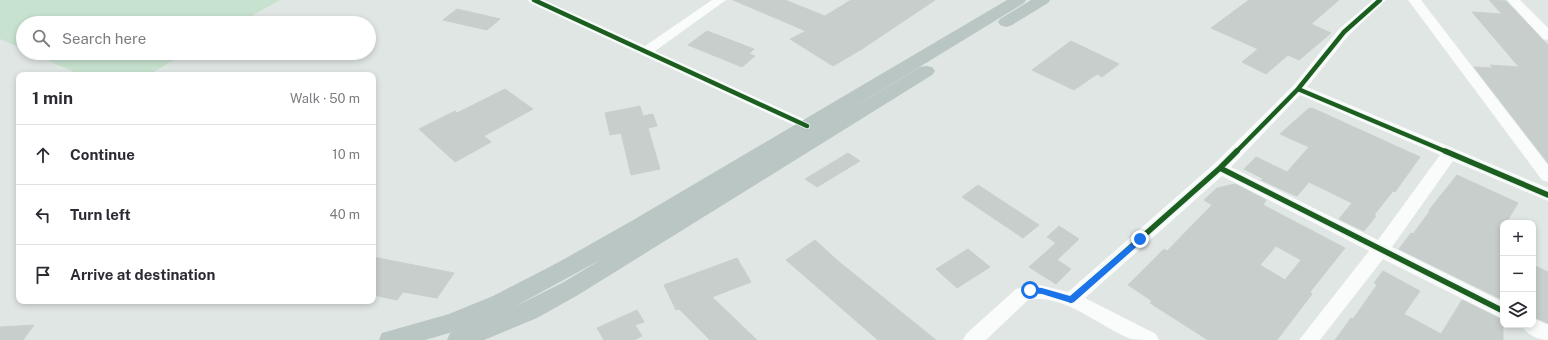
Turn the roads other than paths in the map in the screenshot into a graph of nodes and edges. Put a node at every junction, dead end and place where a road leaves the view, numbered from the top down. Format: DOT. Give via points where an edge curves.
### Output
graph roads {
  1 [pos="534,0"];
  2 [pos="720,0"];
  3 [pos="1018,0"];
  4 [pos="1042,0"];
  5 [pos="1380,0"];
  6 [pos="1414,0"];
  7 [pos="1513,0"];
  8 [pos="1528,0"];
  9 [pos="1548,20"];
  10 [pos="1548,36"];
  11 [pos="646,51"];
  12 [pos="1298,89"];
  13 [pos="807,126"];
  14 [pos="1450,153"];
  15 [pos="1220,168"];
  16 [pos="1548,176"];
  17 [pos="1548,194"];
  18 [pos="1381,249"];
  19 [pos="1071,300"];
  20 [pos="1500,309"];
  21 [pos="1536,328"];
  22 [pos="1548,334"];
  23 [pos="399,339"];
  24 [pos="459,340"];
  25 [pos="973,340"];
  26 [pos="1149,340"];
  27 [pos="1309,340"];
  1 -- 11 [label="street"];
  2 -- 11 [label="street"];
  3 -- 13 [label="main road"];
  4 -- 24 [label="main road" via="570,289 529,311"];
  5 -- 12 [label="street" via="1344,32"];
  6 -- 16 [label="street"];
  7 -- 10 [label="street"];
  8 -- 9 [label="street"];
  11 -- 13 [label="street"];
  12 -- 14 [label="street"];
  12 -- 15 [label="street"];
  13 -- 23 [label="main road" via="643,225 501,303"];
  14 -- 17 [label="street"];
  14 -- 18 [label="street"];
  15 -- 18 [label="street"];
  15 -- 19 [label="street"];
  18 -- 20 [label="street"];
  18 -- 27 [label="street"];
  19 -- 25 [label="street" via="1030,290"];
  19 -- 26 [label="street"];
  21 -- 22 [label="street"];
}
